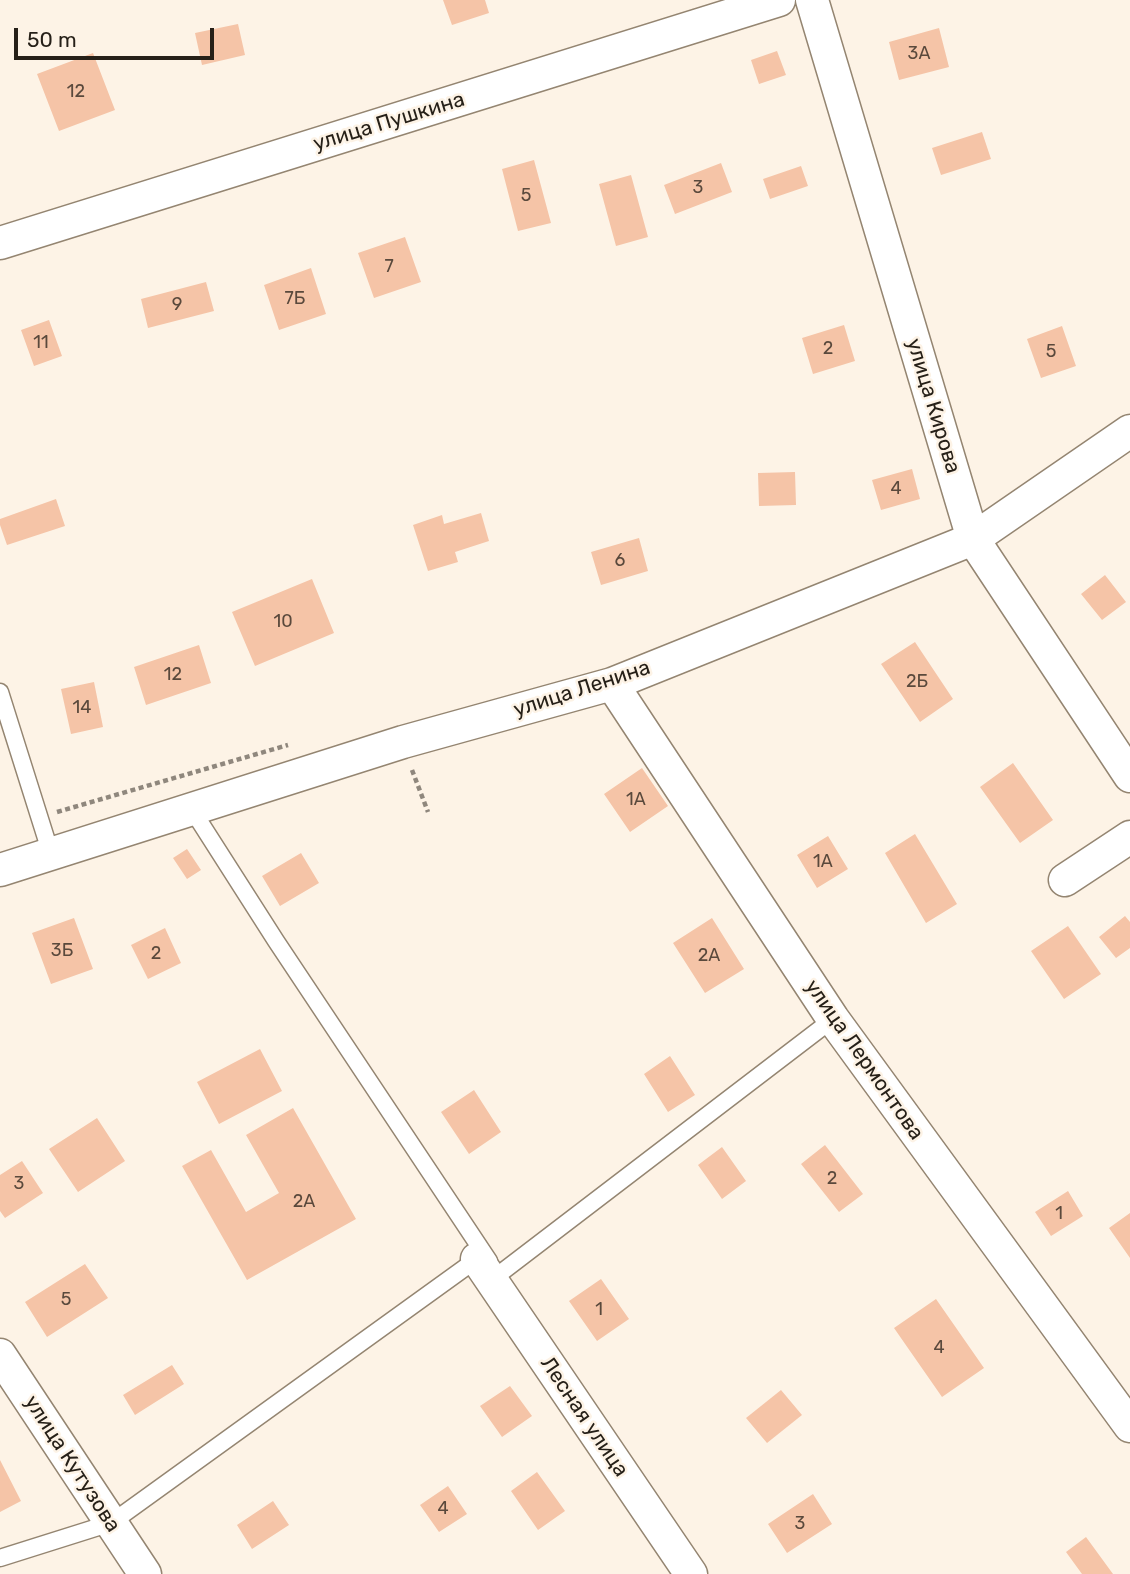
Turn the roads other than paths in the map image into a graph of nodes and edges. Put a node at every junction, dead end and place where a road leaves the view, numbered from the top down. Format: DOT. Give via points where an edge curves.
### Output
graph roads {
  1 [pos="779,0"];
  2 [pos="811,0"];
  3 [pos="0,243"];
  4 [pos="1130,431"];
  5 [pos="973,540"];
  6 [pos="612,684"];
  7 [pos="0,692"];
  8 [pos="1130,776"];
  9 [pos="191,808"];
  10 [pos="1130,837"];
  11 [pos="51,854"];
  12 [pos="0,870"];
  13 [pos="1065,880"];
  14 [pos="833,1019"];
  15 [pos="488,1267"];
  16 [pos="0,1354"];
  17 [pos="1130,1426"];
  18 [pos="111,1523"];
  19 [pos="0,1558"];
  20 [pos="145,1574"];
  21 [pos="691,1574"];
  1 -- 3 [label="street, улица Пушкина"];
  2 -- 5 [label="street, улица Кирова"];
  4 -- 5 [label="street, улица Ленина"];
  5 -- 6 [label="street, улица Ленина"];
  5 -- 8 [label="street, улица Кирова"];
  6 -- 9 [label="street, улица Ленина"];
  6 -- 14 [label="street, улица Лермонтова"];
  7 -- 11 [label="lane"];
  9 -- 11 [label="street, улица Ленина"];
  9 -- 15 [label="lane"];
  10 -- 13 [label="street"];
  11 -- 12 [label="street, улица Ленина"];
  14 -- 15 [label="lane"];
  14 -- 17 [label="street, улица Лермонтова"];
  15 -- 18 [label="lane"];
  15 -- 21 [label="street, Лесная улица"];
  16 -- 18 [label="street, улица Кутузова"];
  18 -- 19 [label="lane"];
  18 -- 20 [label="street, улица Кутузова"];
}
